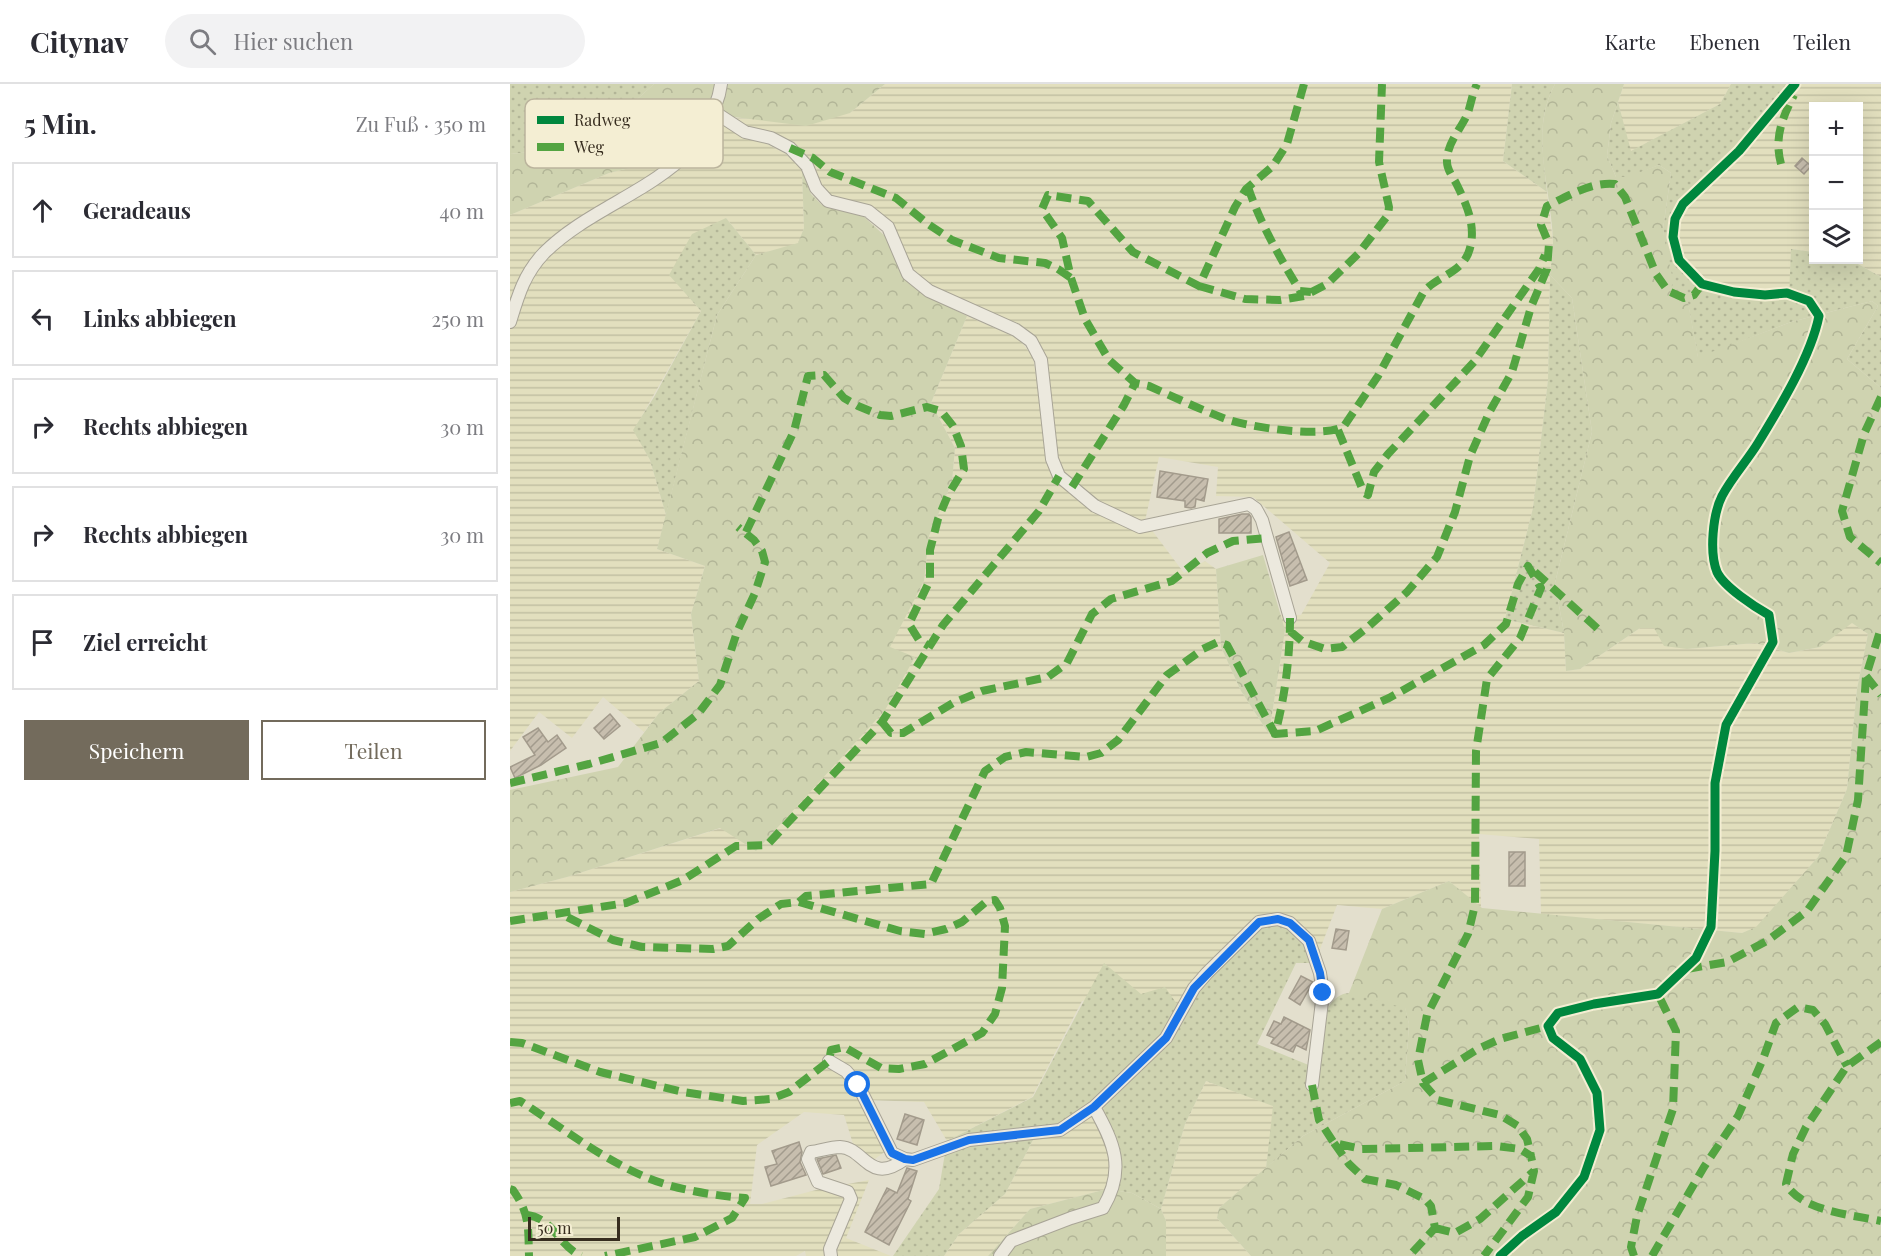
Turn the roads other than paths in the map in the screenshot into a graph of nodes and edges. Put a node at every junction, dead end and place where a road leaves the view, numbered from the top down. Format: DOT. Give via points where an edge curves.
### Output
graph roads {
  1 [pos="722,84"];
  2 [pos="719,99"];
  3 [pos="723,118"];
  4 [pos="668,168"];
  5 [pos="510,322"];
  6 [pos="1290,618"];
  7 [pos="829,1061"];
  8 [pos="1312,1084"];
  9 [pos="1094,1107"];
  10 [pos="905,1159"];
  11 [pos="831,1256"];
  12 [pos="1000,1256"];
  1 -- 2 [label="street"];
  3 -- 6 [label="street" via="745,132 771,138 790,148 807,166 816,188 828,201 868,211 888,227 908,274 929,291 1016,330 1031,341 1041,360 1052,459 1059,476 1095,507 1140,527 1249,504 1256,509"];
  4 -- 5 [label="street" via="572,230 543,254 522,282"];
  7 -- 10 [label="street" via="846,1071 858,1085 892,1153"];
  8 -- 9 [label="street" via="1323,993 1320,973 1309,940 1290,923 1278,919 1259,922 1207,973 1166,1038"];
  9 -- 10 [label="street" via="1060,1130 969,1140 913,1160"];
  9 -- 12 [label="street" via="1115,1150 1116,1172 1103,1208 1011,1241"];
  10 -- 11 [label="street" via="882,1169 841,1147 811,1152 808,1160 818,1182 848,1192 851,1199 830,1249"];
}
